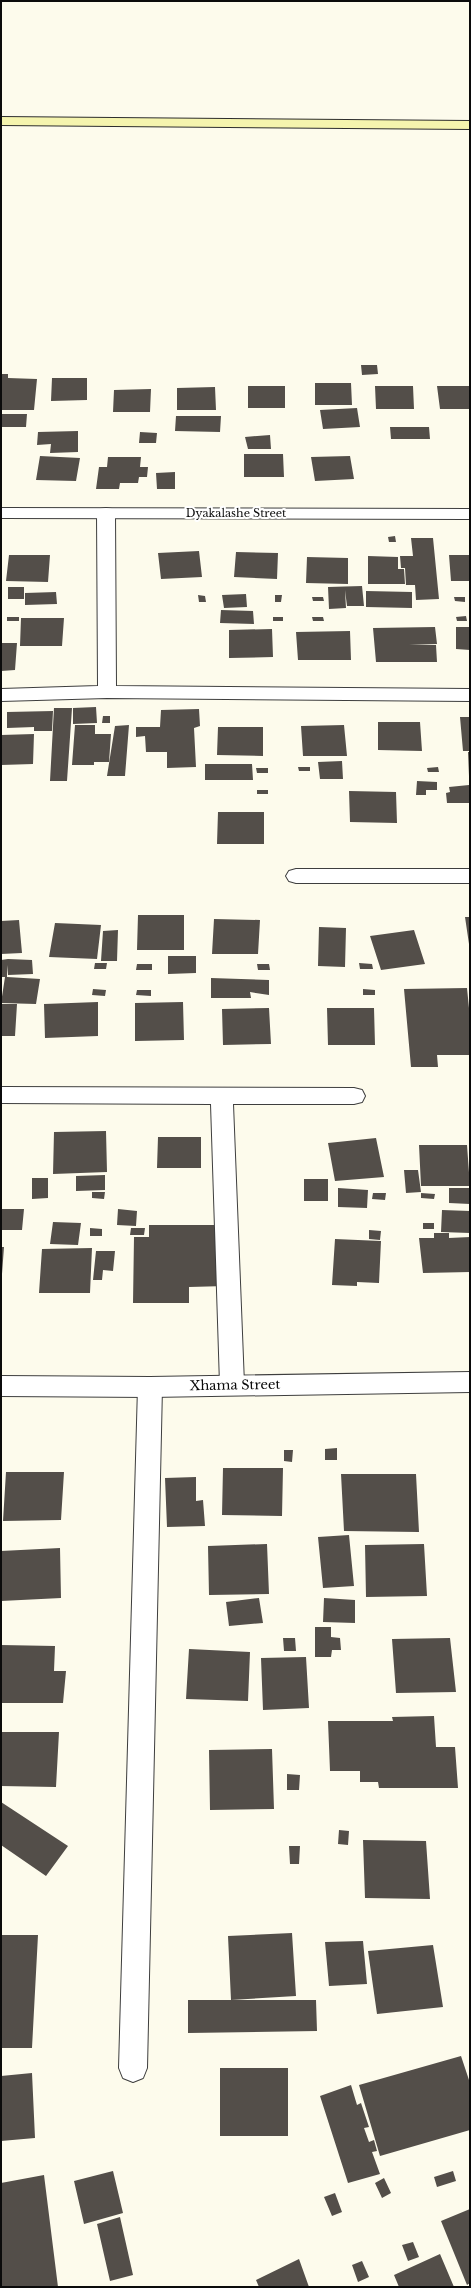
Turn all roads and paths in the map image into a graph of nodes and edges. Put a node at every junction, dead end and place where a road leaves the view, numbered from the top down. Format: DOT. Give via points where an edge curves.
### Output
graph roads {
  1 [pos="1,121"];
  2 [pos="470,125"];
  3 [pos="1,513"];
  4 [pos="106,513"];
  5 [pos="470,514"];
  6 [pos="107,692"];
  7 [pos="1,694"];
  8 [pos="470,695"];
  9 [pos="296,876"];
  10 [pos="470,876"];
  11 [pos="1,1095"];
  12 [pos="222,1095"];
  13 [pos="354,1096"];
  14 [pos="470,1382"];
  15 [pos="232,1384"];
  16 [pos="1,1386"];
  17 [pos="150,1387"];
  18 [pos="133,2068"];
  1 -- 2 [label="main road"];
  3 -- 4 [label="street, Dyakalashe Street"];
  4 -- 5 [label="street, Dyakalashe Street"];
  4 -- 6 [label="street"];
  6 -- 7 [label="street"];
  6 -- 8 [label="street"];
  9 -- 10 [label="street"];
  11 -- 12 [label="street"];
  12 -- 13 [label="street"];
  12 -- 15 [label="street"];
  14 -- 15 [label="street, Xhama Street"];
  15 -- 17 [label="street, Xhama Street"];
  16 -- 17 [label="street, Xhama Street"];
  17 -- 18 [label="street"];
}
